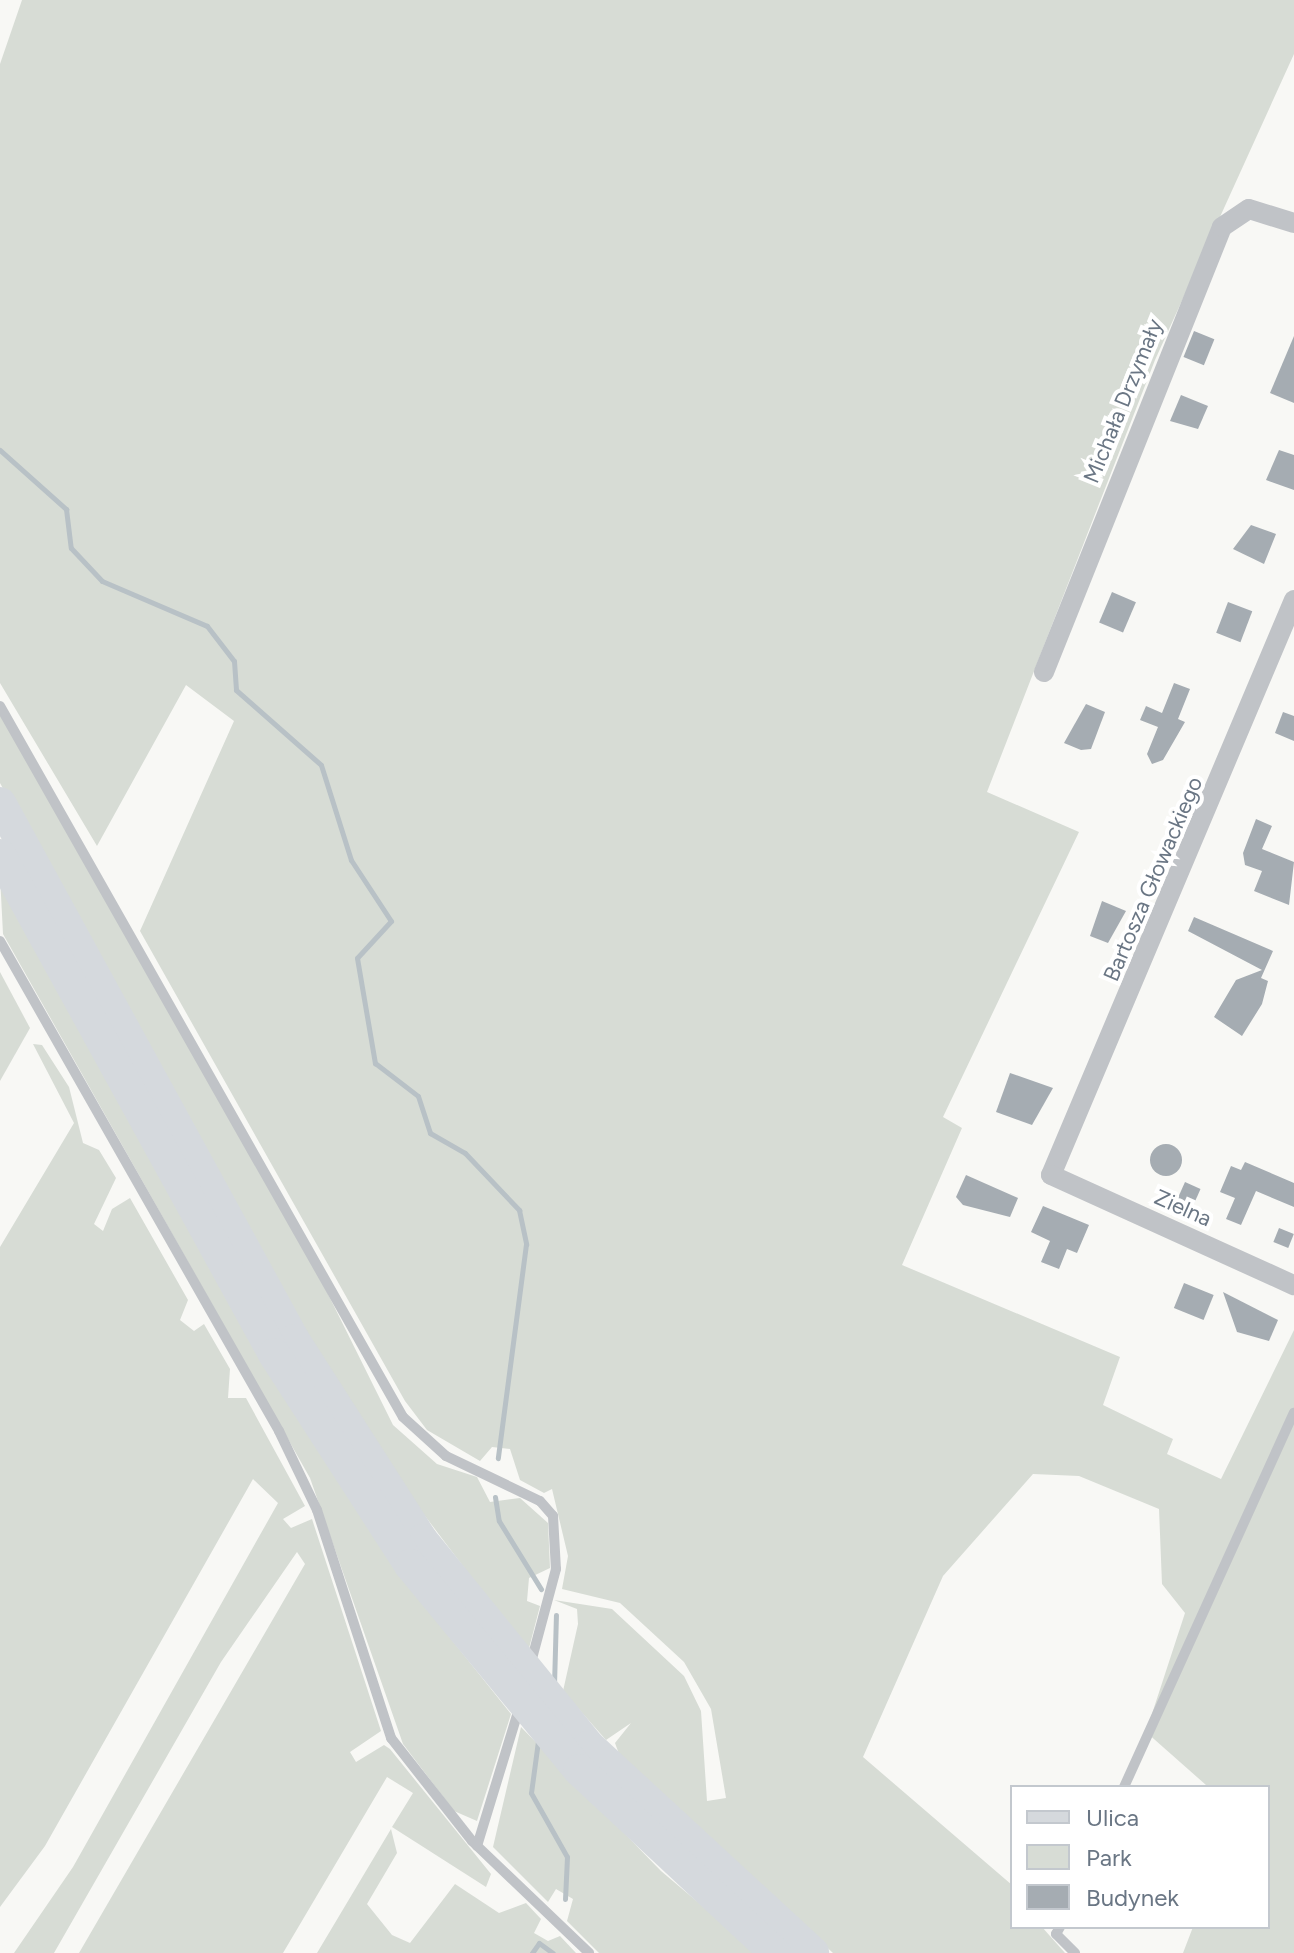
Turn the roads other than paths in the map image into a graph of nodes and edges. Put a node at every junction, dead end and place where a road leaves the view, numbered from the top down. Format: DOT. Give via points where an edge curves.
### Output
graph roads {
  1 [pos="1294,223"];
  2 [pos="1294,600"];
  3 [pos="1044,672"];
  4 [pos="0,706"];
  5 [pos="0,803"];
  6 [pos="0,855"];
  7 [pos="0,941"];
  8 [pos="1051,1175"];
  9 [pos="1294,1285"];
  10 [pos="1294,1413"];
  11 [pos="499,1661"];
  12 [pos="584,1758"];
  13 [pos="1125,1785"];
  14 [pos="477,1846"];
  15 [pos="1059,1929"];
  16 [pos="589,1953"];
  17 [pos="775,1953"];
  18 [pos="813,1953"];
  19 [pos="1075,1953"];
  1 -- 3 [label="street, Michała Drzymały" via="1249,209 1222,227"];
  2 -- 8 [label="street, Bartosza Głowackiego"];
  4 -- 14 [label="lane" via="403,1417 446,1456 540,1501 553,1516 556,1569 502,1779"];
  5 -- 11 [label="main road" via="294,1340"];
  6 -- 11 [label="main road" via="289,1378 395,1544"];
  7 -- 14 [label="lane" via="279,1431 317,1510 391,1738"];
  8 -- 9 [label="street, Zielna"];
  10 -- 13 [label="lane"];
  11 -- 12 [label="main road"];
  12 -- 17 [label="main road"];
  12 -- 18 [label="main road"];
  14 -- 16 [label="lane"];
  15 -- 19 [label="lane" via="1056,1934"];
}
